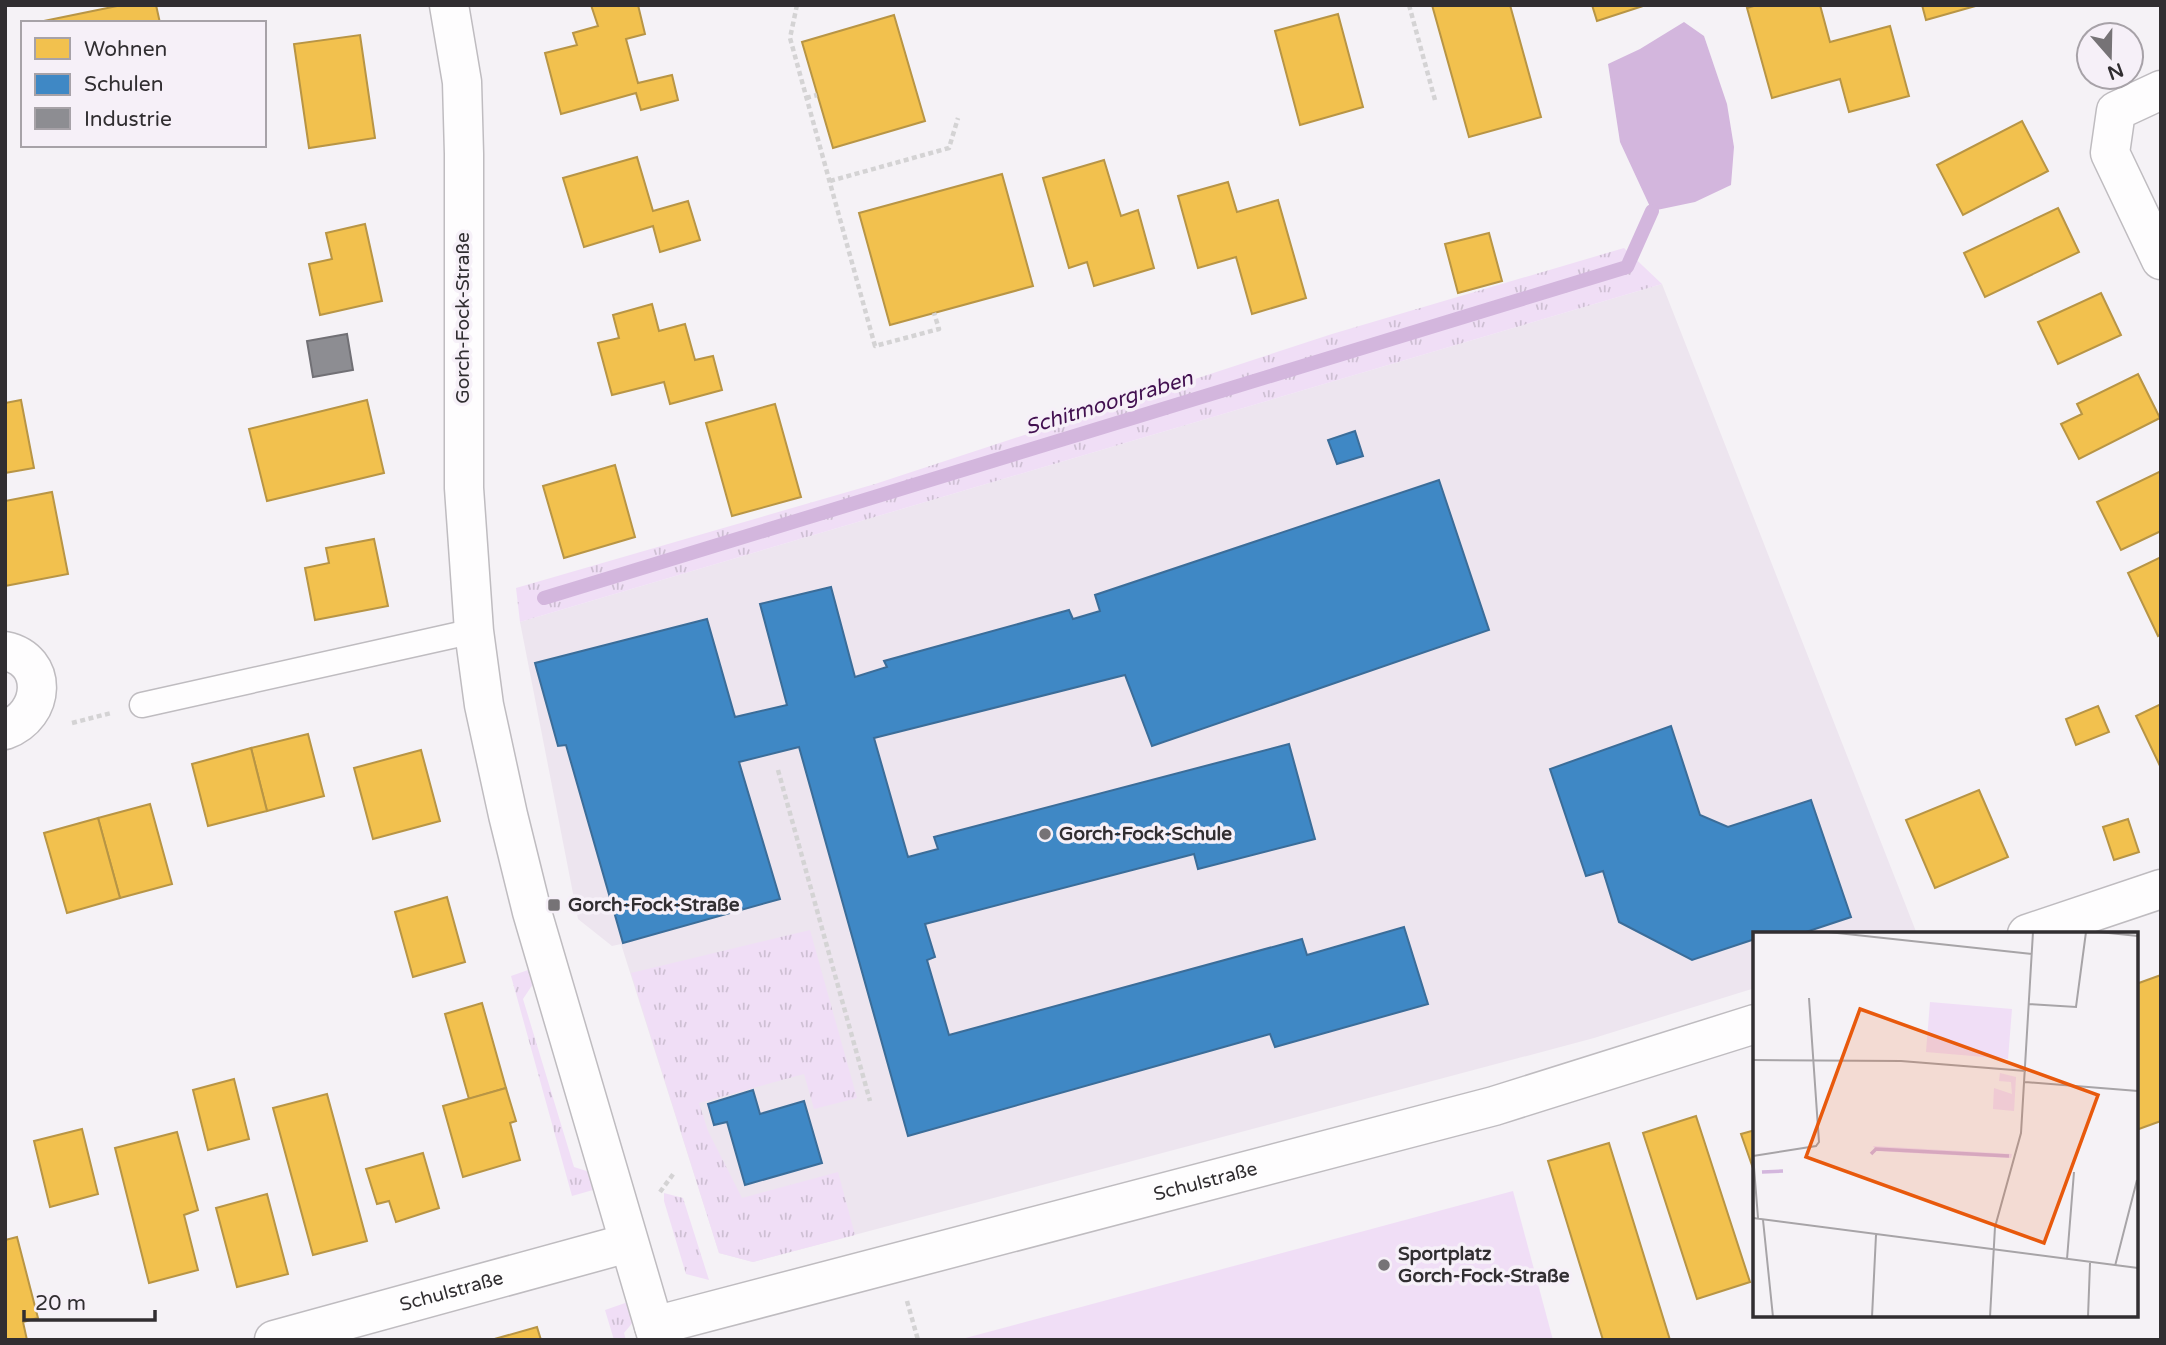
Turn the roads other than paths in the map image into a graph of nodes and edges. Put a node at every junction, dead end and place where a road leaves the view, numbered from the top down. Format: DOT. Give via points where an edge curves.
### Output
graph roads {
  1 [pos="449,5"];
  2 [pos="2161,90"];
  3 [pos="2161,260"];
  4 [pos="474,631"];
  5 [pos="5,651"];
  6 [pos="142,705"];
  7 [pos="5,730"];
  8 [pos="2161,889"];
  9 [pos="2033,932"];
  10 [pos="1753,1025"];
  11 [pos="628,1243"];
  12 [pos="656,1333"];
  13 [pos="274,1340"];
  1 -- 4 [label="street, Gorch-Fock-Straße" via="462,82 464,488"];
  2 -- 3 [label="street" via="2116,111 2109,153"];
  4 -- 6 [label="lane"];
  4 -- 11 [label="street, Gorch-Fock-Straße" via="484,705 523,876"];
  5 -- 7 [label="street" via="30,668 37,694 27,718"];
  8 -- 9 [label="street"];
  10 -- 12 [label="street, Schulstraße" via="1494,1106"];
  11 -- 12 [label="street, Gorch-Fock-Straße"];
  11 -- 13 [label="street, Schulstraße"];
}
